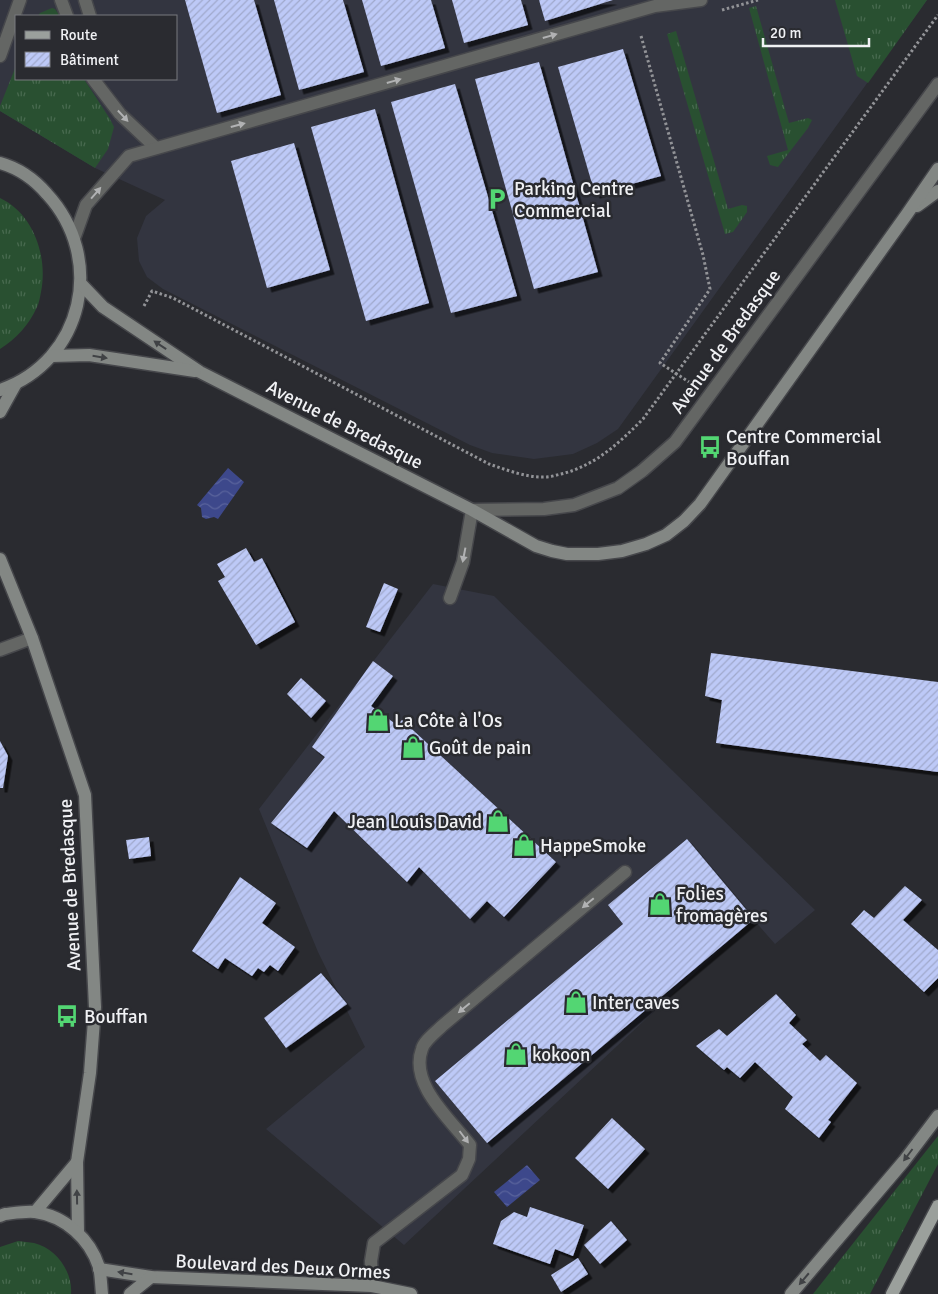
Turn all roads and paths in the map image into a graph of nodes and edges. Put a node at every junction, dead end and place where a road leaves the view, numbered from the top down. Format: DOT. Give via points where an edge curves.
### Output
graph roads {
  1 [pos="20,0"];
  2 [pos="61,0"];
  3 [pos="85,0"];
  4 [pos="701,0"];
  5 [pos="658,3"];
  6 [pos="67,15"];
  7 [pos="90,15"];
  8 [pos="938,15"];
  9 [pos="640,34"];
  10 [pos="0,56"];
  11 [pos="94,80"];
  12 [pos="938,84"];
  13 [pos="156,148"];
  14 [pos="0,163"];
  15 [pos="938,169"];
  16 [pos="938,191"];
  17 [pos="908,214"];
  18 [pos="74,236"];
  19 [pos="81,284"];
  20 [pos="152,291"];
  21 [pos="52,356"];
  22 [pos="200,372"];
  23 [pos="676,374"];
  24 [pos="15,384"];
  25 [pos="0,390"];
  26 [pos="709,394"];
  27 [pos="0,412"];
  28 [pos="472,510"];
  29 [pos="0,559"];
  30 [pos="450,598"];
  31 [pos="32,638"];
  32 [pos="0,650"];
  33 [pos="625,872"];
  34 [pos="938,1116"];
  35 [pos="77,1162"];
  36 [pos="938,1206"];
  37 [pos="35,1212"];
  38 [pos="0,1216"];
  39 [pos="78,1232"];
  40 [pos="100,1269"];
  41 [pos="151,1277"];
  42 [pos="372,1286"];
  43 [pos="102,1294"];
  44 [pos="130,1294"];
  45 [pos="411,1294"];
  46 [pos="791,1294"];
  47 [pos="892,1294"];
  1 -- 10 [label="street"];
  2 -- 6 [label="street"];
  3 -- 7 [label="street"];
  4 -- 5 [label="street"];
  13 -- 5 [label="street, one-way"];
  8 -- 23 [label="path"];
  9 -- 23 [label="path" via="710,289 660,364"];
  11 -- 13 [label="street, one-way" via="120,114"];
  12 -- 26 [label="street, Avenue de Bredasque"];
  18 -- 13 [label="street, one-way" via="86,205 129,156"];
  14 -- 18 [label="street" via="37,183 60,207"];
  15 -- 17 [label="street, Avenue de Bredasque"];
  16 -- 17 [label="street, Avenue de Bredasque"];
  17 -- 28 [label="street, Avenue de Bredasque" via="700,504 666,535 622,551 567,554 536,546"];
  18 -- 19 [label="street"];
  19 -- 21 [label="street" via="72,323"];
  22 -- 19 [label="street, Avenue de Bredasque, one-way" via="103,307"];
  20 -- 23 [label="path" via="173,298 489,464 522,474 546,477 574,471 601,457 643,419"];
  21 -- 22 [label="street, Avenue de Bredasque, one-way" via="89,355"];
  21 -- 24 [label="street"];
  22 -- 28 [label="street, Avenue de Bredasque"];
  23 -- 26 [label="path"];
  24 -- 25 [label="street"];
  24 -- 27 [label="street"];
  26 -- 28 [label="street, Avenue de Bredasque" via="675,442 618,488 574,505 544,509"];
  28 -- 30 [label="street, one-way" via="463,562"];
  29 -- 31 [label="street, Avenue de Bredasque"];
  31 -- 32 [label="street"];
  31 -- 35 [label="street, Avenue de Bredasque" via="85,795 95,1007 90,1073"];
  33 -- 42 [label="street, one-way" via="442,1026 422,1047 419,1066 426,1090 470,1145 470,1159 462,1174 374,1243"];
  34 -- 46 [label="street, one-way"];
  35 -- 37 [label="street"];
  39 -- 35 [label="street, Avenue de Bredasque, one-way"];
  36 -- 47 [label="main road"];
  37 -- 38 [label="street"];
  37 -- 39 [label="street" via="58,1219"];
  39 -- 40 [label="street"];
  41 -- 40 [label="street, Boulevard des Deux Ormes, one-way"];
  40 -- 43 [label="street"];
  41 -- 42 [label="street, Boulevard des Deux Ormes"];
  41 -- 44 [label="street, Boulevard des Deux Ormes"];
  42 -- 45 [label="street, Boulevard des Deux Ormes"];
}
